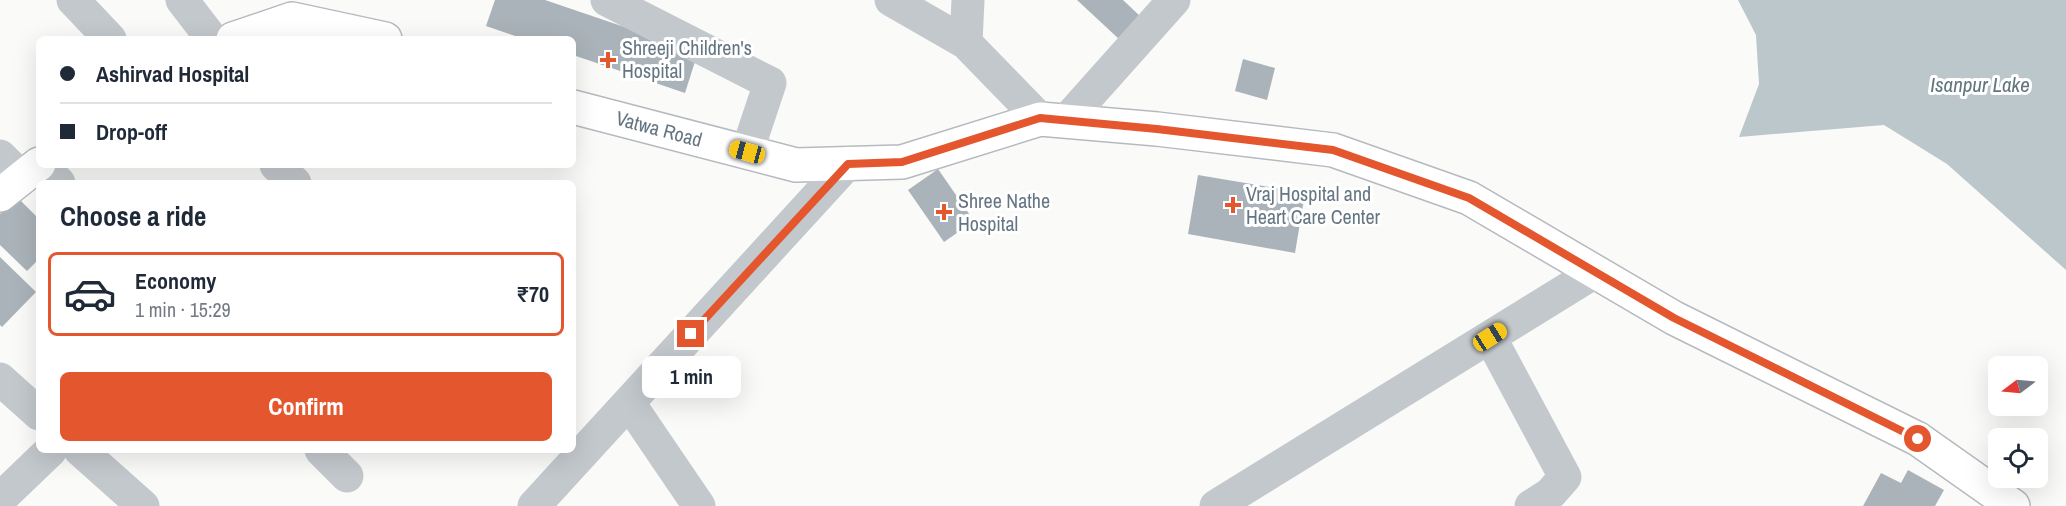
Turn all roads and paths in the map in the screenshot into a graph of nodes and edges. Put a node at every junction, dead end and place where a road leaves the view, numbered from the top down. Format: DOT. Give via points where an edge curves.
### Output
graph roads {
  1 [pos="73,0"];
  2 [pos="182,0"];
  3 [pos="607,0"];
  4 [pos="891,0"];
  5 [pos="968,0"];
  6 [pos="1174,0"];
  7 [pos="290,10"];
  8 [pos="107,36"];
  9 [pos="210,36"];
  10 [pos="239,36"];
  11 [pos="375,36"];
  12 [pos="966,44"];
  13 [pos="576,108"];
  14 [pos="1053,120"];
  15 [pos="747,152"];
  16 [pos="848,164"];
  17 [pos="279,168"];
  18 [pos="20,172"];
  19 [pos="48,180"];
  20 [pos="292,180"];
  21 [pos="1595,272"];
  22 [pos="1490,337"];
  23 [pos="0,379"];
  24 [pos="629,403"];
  25 [pos="36,411"];
  26 [pos="48,453"];
  27 [pos="83,453"];
  28 [pos="324,453"];
  29 [pos="346,476"];
  30 [pos="0,499"];
  31 [pos="1546,502"];
  32 [pos="2009,505"];
  33 [pos="143,506"];
  34 [pos="534,506"];
  35 [pos="699,506"];
  36 [pos="1216,506"];
  1 -- 8 [label="street"];
  2 -- 9 [label="street"];
  3 -- 15 [label="street" via="770,83"];
  4 -- 12 [label="street"];
  5 -- 12 [label="street"];
  6 -- 14 [label="street"];
  7 -- 10 [label="main road"];
  7 -- 11 [label="main road"];
  12 -- 14 [label="street"];
  13 -- 15 [label="main road, Vatwa Road"];
  14 -- 16 [label="main road, Vatwa Road" via="902,162"];
  14 -- 21 [label="main road, Vatwa Road" via="1333,150 1469,198"];
  15 -- 16 [label="main road, Vatwa Road" via="796,165"];
  16 -- 24 [label="street"];
  17 -- 20 [label="street"];
  18 -- 19 [label="street"];
  21 -- 22 [label="street"];
  21 -- 32 [label="main road, Vatwa Road" via="1674,318 1918,439"];
  22 -- 31 [label="street" via="1565,477"];
  22 -- 36 [label="street"];
  23 -- 25 [label="street"];
  24 -- 34 [label="street"];
  24 -- 35 [label="street"];
  26 -- 30 [label="street"];
  27 -- 33 [label="street"];
  28 -- 29 [label="street"];
}
